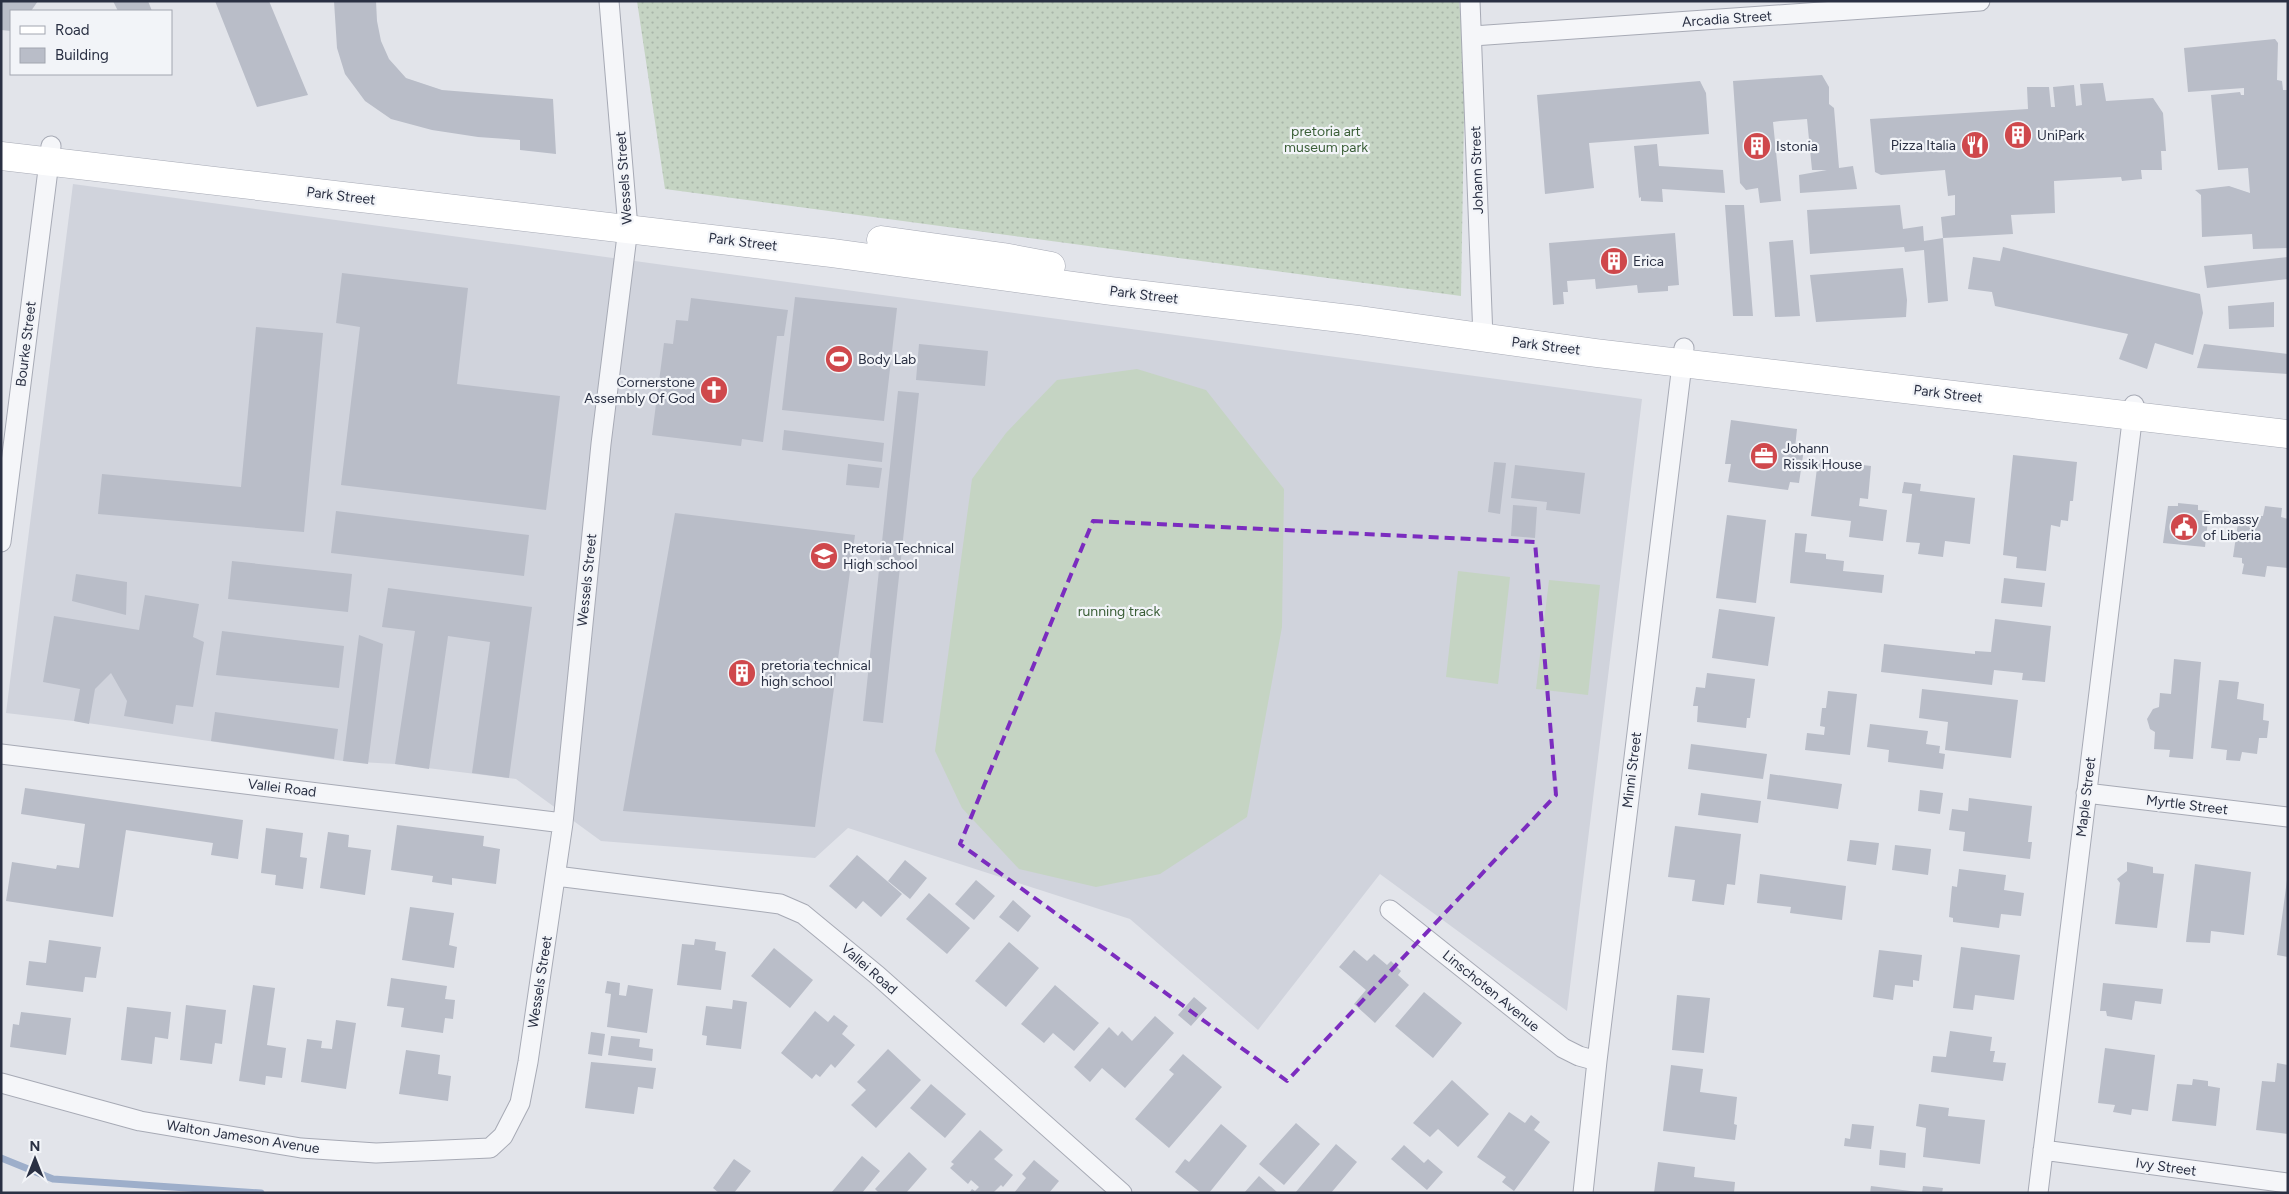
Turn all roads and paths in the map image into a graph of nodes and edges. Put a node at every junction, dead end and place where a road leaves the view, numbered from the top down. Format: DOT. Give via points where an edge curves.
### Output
graph roads {
  1 [pos="609,1"];
  2 [pos="1470,1"];
  3 [pos="1980,1"];
  4 [pos="1473,36"];
  5 [pos="1,140"];
  6 [pos="50,154"];
  7 [pos="1,156"];
  8 [pos="628,219"];
  9 [pos="1483,329"];
  10 [pos="1683,355"];
  11 [pos="2134,410"];
  12 [pos="2288,417"];
  13 [pos="2288,434"];
  14 [pos="1,542"];
  15 [pos="1,754"];
  16 [pos="2086,793"];
  17 [pos="2288,817"];
  18 [pos="563,823"];
  19 [pos="556,876"];
  20 [pos="1390,910"];
  21 [pos="1597,1061"];
  22 [pos="1,1083"];
  23 [pos="490,1148"];
  24 [pos="2044,1150"];
  25 [pos="2288,1183"];
  26 [pos="1122,1193"];
  27 [pos="1583,1193"];
  28 [pos="2038,1193"];
  1 -- 8 [label="street, Wessels Street"];
  2 -- 4 [label="street, Johann Street"];
  3 -- 4 [label="street, Arcadia Street"];
  4 -- 9 [label="street, Johann Street"];
  5 -- 6 [label="street, Park Street"];
  6 -- 7 [label="street, Park Street"];
  6 -- 8 [label="street, Park Street"];
  6 -- 14 [label="street, Bourke Street"];
  8 -- 9 [label="street, Park Street" via="833,234"];
  8 -- 18 [label="street, Wessels Street" via="601,444"];
  9 -- 10 [label="street, Park Street"];
  10 -- 11 [label="street, Park Street"];
  10 -- 21 [label="street, Minni Street"];
  11 -- 12 [label="street, Park Street"];
  11 -- 13 [label="street, Park Street"];
  11 -- 16 [label="street, Maple Street"];
  15 -- 18 [label="street, Vallei Road"];
  16 -- 17 [label="street, Myrtle Street"];
  16 -- 24 [label="street, Maple Street"];
  18 -- 19 [label="street, Wessels Street"];
  19 -- 23 [label="street, Wessels Street" via="520,1103 503,1136"];
  19 -- 26 [label="street, Vallei Road" via="780,904 803,914 877,975"];
  20 -- 21 [label="street, Linschoten Avenue" via="1563,1048"];
  21 -- 27 [label="street, Minni Street"];
  22 -- 23 [label="street, Walton Jameson Avenue" via="140,1121 301,1148 376,1153"];
  24 -- 25 [label="street, Ivy Street"];
  24 -- 28 [label="street, Maple Street"];
}
